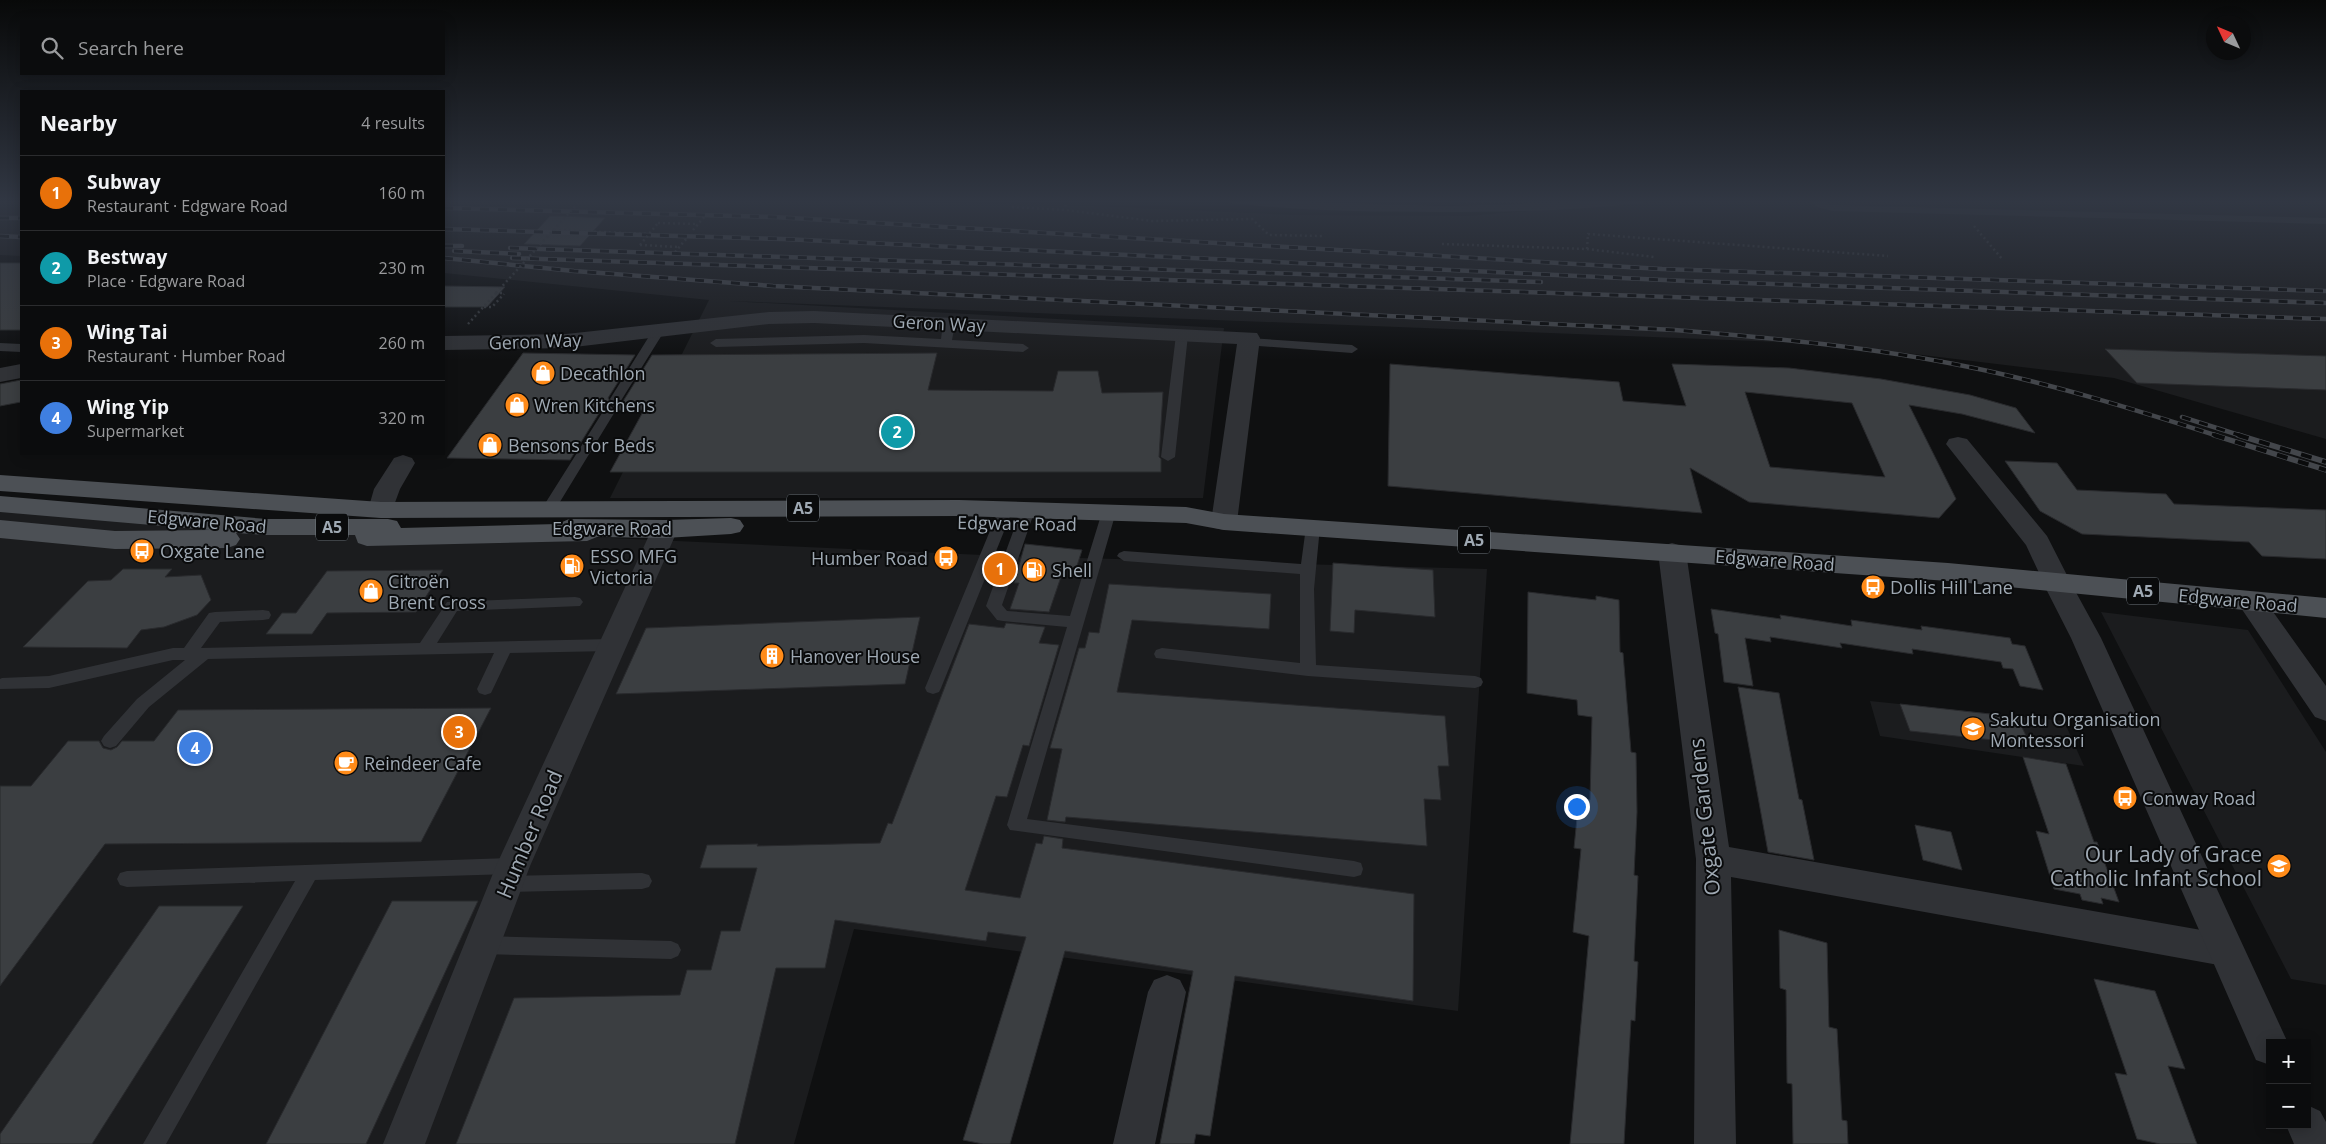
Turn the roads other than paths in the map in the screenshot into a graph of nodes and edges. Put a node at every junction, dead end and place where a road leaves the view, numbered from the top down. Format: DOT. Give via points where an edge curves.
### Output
graph roads {
  1 [pos="659,330"];
  2 [pos="947,333"];
  3 [pos="1182,335"];
  4 [pos="1248,342"];
  5 [pos="716,343"];
  6 [pos="445,344"];
  7 [pos="0,347"];
  8 [pos="20,348"];
  9 [pos="1023,348"];
  10 [pos="1352,349"];
  11 [pos="20,371"];
  12 [pos="0,375"];
  13 [pos="1958,444"];
  14 [pos="1168,457"];
  15 [pos="403,463"];
  16 [pos="0,465"];
  17 [pos="0,483"];
  18 [pos="0,504"];
  19 [pos="381,510"];
  20 [pos="548,510"];
  21 [pos="1015,516"];
  22 [pos="1107,519"];
  23 [pos="1224,522"];
  24 [pos="1313,527"];
  25 [pos="0,529"];
  26 [pos="666,529"];
  27 [pos="1672,552"];
  28 [pos="1124,556"];
  29 [pos="1308,570"];
  30 [pos="2057,583"];
  31 [pos="575,602"];
  32 [pos="2251,602"];
  33 [pos="2326,608"];
  34 [pos="263,615"];
  35 [pos="1075,622"];
  36 [pos="611,644"];
  37 [pos="505,647"];
  38 [pos="425,649"];
  39 [pos="195,654"];
  40 [pos="1162,654"];
  41 [pos="1308,670"];
  42 [pos="1475,682"];
  43 [pos="2,684"];
  44 [pos="933,688"];
  45 [pos="485,690"];
  46 [pos="2326,709"];
  47 [pos="110,742"];
  48 [pos="1712,859"];
  49 [pos="1354,869"];
  50 [pos="310,872"];
  51 [pos="510,875"];
  52 [pos="127,879"];
  53 [pos="642,881"];
  54 [pos="483,945"];
  55 [pos="671,950"];
  56 [pos="2224,950"];
  57 [pos="1167,992"];
  58 [pos="2266,1039"];
  59 [pos="2308,1129"];
  60 [pos="154,1144"];
  61 [pos="404,1144"];
  62 [pos="1134,1144"];
  63 [pos="1714,1144"];
  64 [pos="2315,1144"];
  1 -- 2 [label="street, Geron Way" via="691,322 814,317"];
  1 -- 6 [label="street, Geron Way" via="566,341"];
  1 -- 20 [label="lane"];
  2 -- 3 [label="street, Geron Way"];
  2 -- 5 [label="lane"];
  2 -- 9 [label="lane"];
  3 -- 4 [label="street, Geron Way" via="1249,338"];
  3 -- 14 [label="lane"];
  4 -- 10 [label="lane"];
  4 -- 23 [label="street"];
  7 -- 8 [label="lane"];
  11 -- 12 [label="street"];
  13 -- 30 [label="street" via="2038,542"];
  15 -- 19 [label="street" via="387,489"];
  16 -- 19 [label="main road" via="169,481"];
  17 -- 19 [label="main road, Edgware Road / A5"];
  18 -- 26 [label="main road, Edgware Road / A5" via="267,526"];
  19 -- 20 [label="main road, Edgware Road / A5"];
  20 -- 21 [label="main road, Edgware Road / A5"];
  21 -- 22 [label="main road, Edgware Road / A5"];
  21 -- 26 [label="main road, Edgware Road / A5"];
  21 -- 35 [label="lane" via="994,606 1004,616"];
  21 -- 44 [label="lane"];
  22 -- 23 [label="main road, Edgware Road / A5" via="1190,528"];
  22 -- 35 [label="lane"];
  23 -- 24 [label="main road, Edgware Road / A5"];
  24 -- 27 [label="main road, Edgware Road / A5"];
  24 -- 29 [label="lane"];
  25 -- 26 [label="main road" via="115,540 523,535"];
  26 -- 36 [label="street, Humber Road"];
  27 -- 30 [label="main road, Edgware Road / A5"];
  27 -- 48 [label="street, Oxgate Gardens"];
  28 -- 29 [label="lane"];
  29 -- 41 [label="lane"];
  30 -- 32 [label="main road, Edgware Road / A5"];
  30 -- 56 [label="street" via="2086,638"];
  31 -- 38 [label="lane" via="452,606"];
  32 -- 33 [label="main road, Edgware Road / A5"];
  32 -- 46 [label="street"];
  34 -- 39 [label="lane" via="215,617"];
  35 -- 49 [label="lane" via="1016,825"];
  36 -- 37 [label="lane"];
  36 -- 51 [label="street, Humber Road"];
  37 -- 38 [label="lane"];
  37 -- 45 [label="lane"];
  38 -- 39 [label="lane"];
  39 -- 43 [label="lane" via="173,654 49,682"];
  39 -- 47 [label="lane" via="143,703"];
  40 -- 41 [label="lane"];
  41 -- 42 [label="lane"];
  48 -- 56 [label="street"];
  48 -- 63 [label="street, Oxgate Gardens"];
  50 -- 51 [label="lane"];
  50 -- 52 [label="lane"];
  50 -- 60 [label="lane"];
  51 -- 53 [label="lane"];
  51 -- 54 [label="street, Humber Road"];
  54 -- 55 [label="lane"];
  54 -- 61 [label="street, Humber Road"];
  56 -- 58 [label="street"];
  57 -- 62 [label="street"];
  59 -- 64 [label="street"];
}
